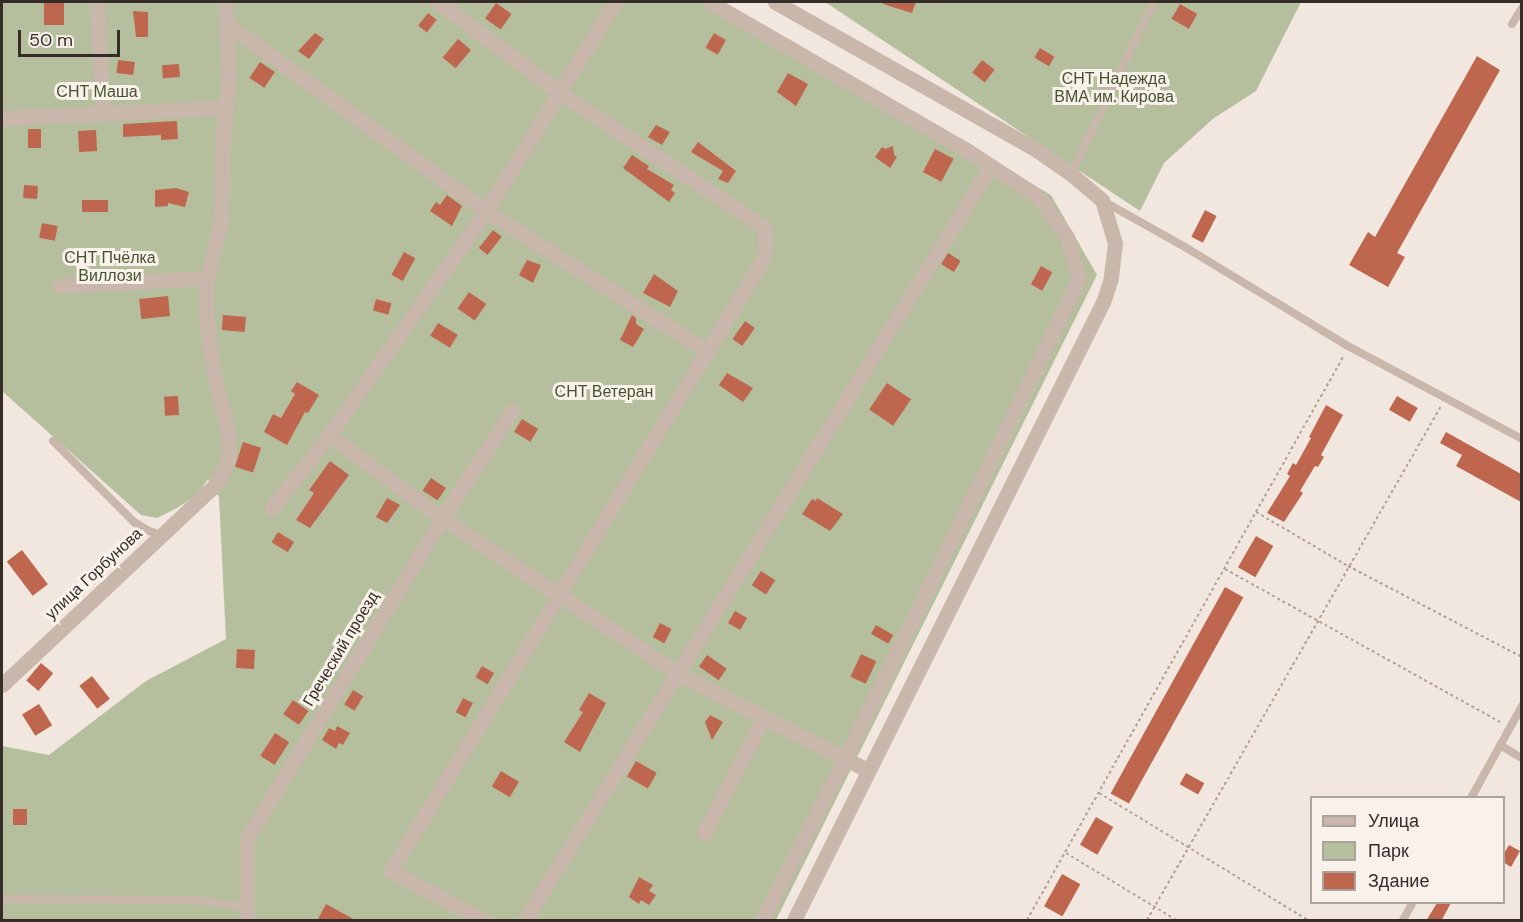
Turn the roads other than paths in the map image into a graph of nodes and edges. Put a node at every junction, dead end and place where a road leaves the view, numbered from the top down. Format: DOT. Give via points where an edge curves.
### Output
graph roads {
  1 [pos="97,2"];
  2 [pos="225,2"];
  3 [pos="438,2"];
  4 [pos="615,2"];
  5 [pos="710,2"];
  6 [pos="775,2"];
  7 [pos="1152,6"];
  8 [pos="1521,8"];
  9 [pos="227,24"];
  10 [pos="1512,24"];
  11 [pos="559,92"];
  12 [pos="226,108"];
  13 [pos="103,114"];
  14 [pos="2,118"];
  15 [pos="990,167"];
  16 [pos="1071,174"];
  17 [pos="1102,200"];
  18 [pos="486,211"];
  19 [pos="207,278"];
  20 [pos="60,286"];
  21 [pos="707,351"];
  22 [pos="512,411"];
  23 [pos="329,435"];
  24 [pos="1521,439"];
  25 [pos="53,441"];
  26 [pos="272,508"];
  27 [pos="442,518"];
  28 [pos="162,535"];
  29 [pos="559,595"];
  30 [pos="677,673"];
  31 [pos="2,685"];
  32 [pos="1521,706"];
  33 [pos="764,718"];
  34 [pos="1500,745"];
  35 [pos="1521,758"];
  36 [pos="844,760"];
  37 [pos="867,770"];
  38 [pos="1472,796"];
  39 [pos="704,833"];
  40 [pos="2,899"];
  41 [pos="1412,904"];
  42 [pos="247,914"];
  43 [pos="483,921"];
  44 [pos="525,921"];
  45 [pos="762,921"];
  46 [pos="794,921"];
  47 [pos="1403,921"];
  1 -- 13 [label="street"];
  2 -- 9 [label="street, улица Горбунова"];
  3 -- 11 [label="street"];
  4 -- 11 [label="street"];
  5 -- 15 [label="street"];
  6 -- 16 [label="street" via="1038,151"];
  7 -- 16 [label="lane"];
  8 -- 10 [label="lane"];
  9 -- 12 [label="street, улица Горбунова"];
  9 -- 18 [label="street"];
  11 -- 18 [label="street"];
  11 -- 21 [label="street" via="765,228 765,256"];
  12 -- 13 [label="street"];
  12 -- 19 [label="street, улица Горбунова" via="221,221"];
  13 -- 14 [label="street"];
  15 -- 30 [label="street"];
  15 -- 36 [label="street" via="1039,197 1067,237 1079,279"];
  16 -- 17 [label="street"];
  17 -- 24 [label="lane" via="1348,346"];
  17 -- 37 [label="street" via="1115,243 1111,278 1103,302"];
  18 -- 21 [label="street"];
  18 -- 23 [label="street"];
  19 -- 20 [label="street"];
  19 -- 28 [label="street, улица Горбунова" via="206,316 214,374 229,436 228,459 211,489"];
  21 -- 29 [label="street"];
  22 -- 27 [label="street, Греческий проезд"];
  23 -- 26 [label="street"];
  23 -- 27 [label="street"];
  25 -- 28 [label="lane" via="134,522"];
  27 -- 29 [label="street"];
  27 -- 42 [label="street, Греческий проезд" via="247,838"];
  28 -- 31 [label="street, улица Горбунова"];
  29 -- 30 [label="street"];
  29 -- 43 [label="street" via="391,871"];
  30 -- 33 [label="street"];
  30 -- 44 [label="street"];
  32 -- 34 [label="lane"];
  33 -- 36 [label="street"];
  33 -- 39 [label="street"];
  34 -- 35 [label="lane"];
  34 -- 38 [label="lane"];
  36 -- 37 [label="street"];
  36 -- 45 [label="street"];
  37 -- 46 [label="street"];
  40 -- 42 [label="lane" via="200,900"];
  41 -- 47 [label="lane"];
}
